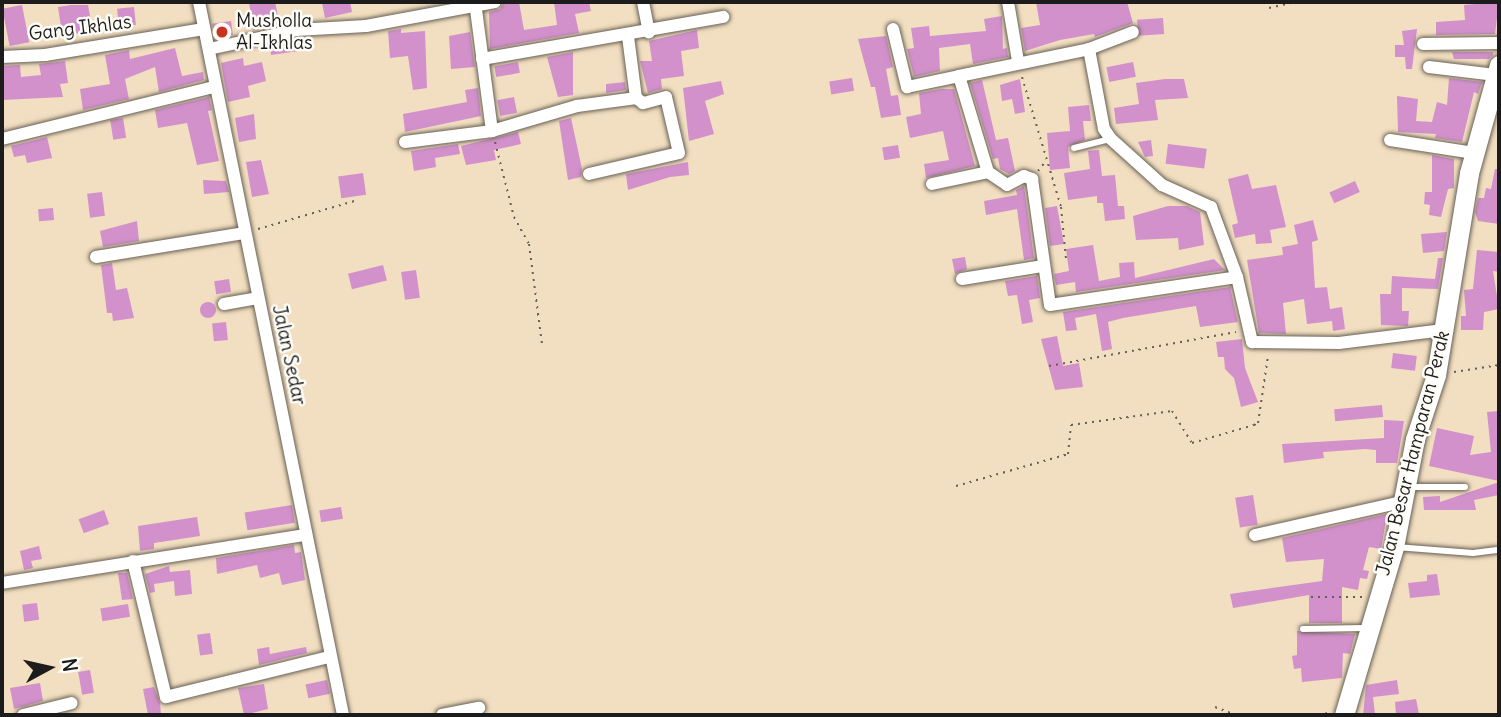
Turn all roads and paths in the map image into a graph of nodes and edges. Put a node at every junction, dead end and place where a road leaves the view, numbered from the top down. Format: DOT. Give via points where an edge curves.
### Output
graph roads {
  1 [pos="199,2"];
  2 [pos="495,2"];
  3 [pos="643,2"];
  4 [pos="1008,2"];
  5 [pos="1294,2"];
  6 [pos="476,4"];
  7 [pos="1269,8"];
  8 [pos="723,18"];
  9 [pos="204,29"];
  10 [pos="893,29"];
  11 [pos="649,32"];
  12 [pos="1133,32"];
  13 [pos="628,36"];
  14 [pos="1499,43"];
  15 [pos="1423,44"];
  16 [pos="209,49"];
  17 [pos="1089,49"];
  18 [pos="2,57"];
  19 [pos="482,59"];
  20 [pos="1018,61"];
  21 [pos="1429,67"];
  22 [pos="1497,70"];
  23 [pos="959,76"];
  24 [pos="214,87"];
  25 [pos="636,98"];
  26 [pos="492,131"];
  27 [pos="2,139"];
  28 [pos="1111,139"];
  29 [pos="1390,140"];
  30 [pos="405,142"];
  31 [pos="1074,148"];
  32 [pos="1474,153"];
  33 [pos="988,172"];
  34 [pos="589,174"];
  35 [pos="932,184"];
  36 [pos="358,200"];
  37 [pos="245,233"];
  38 [pos="96,257"];
  39 [pos="1066,259"];
  40 [pos="1042,266"];
  41 [pos="1237,277"];
  42 [pos="962,279"];
  43 [pos="257,298"];
  44 [pos="224,304"];
  45 [pos="1247,330"];
  46 [pos="1443,330"];
  47 [pos="542,344"];
  48 [pos="1270,344"];
  49 [pos="1499,365"];
  50 [pos="1049,366"];
  51 [pos="1436,375"];
  52 [pos="956,486"];
  53 [pos="1465,487"];
  54 [pos="1404,495"];
  55 [pos="304,535"];
  56 [pos="1255,535"];
  57 [pos="1394,547"];
  58 [pos="1497,550"];
  59 [pos="133,561"];
  60 [pos="2,583"];
  61 [pos="1311,597"];
  62 [pos="1378,597"];
  63 [pos="1368,628"];
  64 [pos="1303,629"];
  65 [pos="329,657"];
  66 [pos="72,703"];
  67 [pos="1215,707"];
  68 [pos="479,708"];
  69 [pos="23,715"];
  70 [pos="343,715"];
  71 [pos="442,715"];
  72 [pos="1236,715"];
  73 [pos="1344,715"];
  1 -- 9 [label="street, Jalan Sedar"];
  2 -- 6 [label="street"];
  3 -- 11 [label="street"];
  4 -- 20 [label="street"];
  5 -- 7 [label="path"];
  6 -- 16 [label="street" via="359,27 296,30"];
  6 -- 19 [label="street"];
  8 -- 11 [label="street"];
  9 -- 16 [label="street, Jalan Sedar"];
  9 -- 18 [label="street, Gang Ikhlas" via="57,54"];
  10 -- 23 [label="street" via="907,87"];
  11 -- 13 [label="street"];
  12 -- 17 [label="street"];
  13 -- 19 [label="street"];
  13 -- 25 [label="street"];
  14 -- 15 [label="street"];
  16 -- 24 [label="street, Jalan Sedar"];
  17 -- 20 [label="street"];
  17 -- 28 [label="street" via="1104,129"];
  19 -- 26 [label="street"];
  20 -- 23 [label="street"];
  20 -- 39 [label="path" via="1061,207"];
  21 -- 22 [label="street"];
  22 -- 32 [label="main road, Jalan Besar Hamparan Perak"];
  23 -- 33 [label="street"];
  24 -- 27 [label="street"];
  24 -- 37 [label="street, Jalan Sedar"];
  25 -- 26 [label="street" via="577,106"];
  25 -- 34 [label="street" via="643,103 666,97 679,153"];
  26 -- 30 [label="street"];
  26 -- 47 [label="path" via="514,217 529,244"];
  28 -- 31 [label="lane"];
  28 -- 41 [label="street" via="1162,185 1211,207"];
  29 -- 32 [label="street"];
  32 -- 46 [label="main road, Jalan Besar Hamparan Perak"];
  33 -- 35 [label="street"];
  33 -- 40 [label="street" via="1007,185 1024,176 1032,179"];
  36 -- 37 [label="path"];
  37 -- 38 [label="street"];
  37 -- 43 [label="street, Jalan Sedar"];
  40 -- 41 [label="street" via="1048,299 1055,307"];
  40 -- 42 [label="street"];
  41 -- 45 [label="street"];
  43 -- 44 [label="street"];
  43 -- 55 [label="street, Jalan Sedar"];
  45 -- 48 [label="street" via="1252,342"];
  45 -- 50 [label="path"];
  46 -- 48 [label="street" via="1369,340"];
  46 -- 51 [label="main road, Jalan Besar Hamparan Perak"];
  48 -- 52 [label="path" via="1258,423 1254,425 1192,443 1172,411 1071,425 1068,454"];
  49 -- 51 [label="path"];
  51 -- 54 [label="main road, Jalan Besar Hamparan Perak" via="1415,439"];
  53 -- 54 [label="lane"];
  54 -- 56 [label="street"];
  54 -- 57 [label="main road, Jalan Besar Hamparan Perak"];
  55 -- 59 [label="street"];
  55 -- 65 [label="street, Jalan Sedar"];
  57 -- 58 [label="lane" via="1473,553"];
  57 -- 62 [label="main road, Jalan Besar Hamparan Perak"];
  59 -- 60 [label="street"];
  59 -- 65 [label="street" via="166,697"];
  61 -- 62 [label="path"];
  62 -- 63 [label="main road, Jalan Besar Hamparan Perak"];
  63 -- 64 [label="lane"];
  63 -- 73 [label="main road, Jalan Besar Hamparan Perak"];
  65 -- 70 [label="street, Jalan Sedar"];
  66 -- 69 [label="street"];
  67 -- 72 [label="path"];
  68 -- 71 [label="street"];
}
